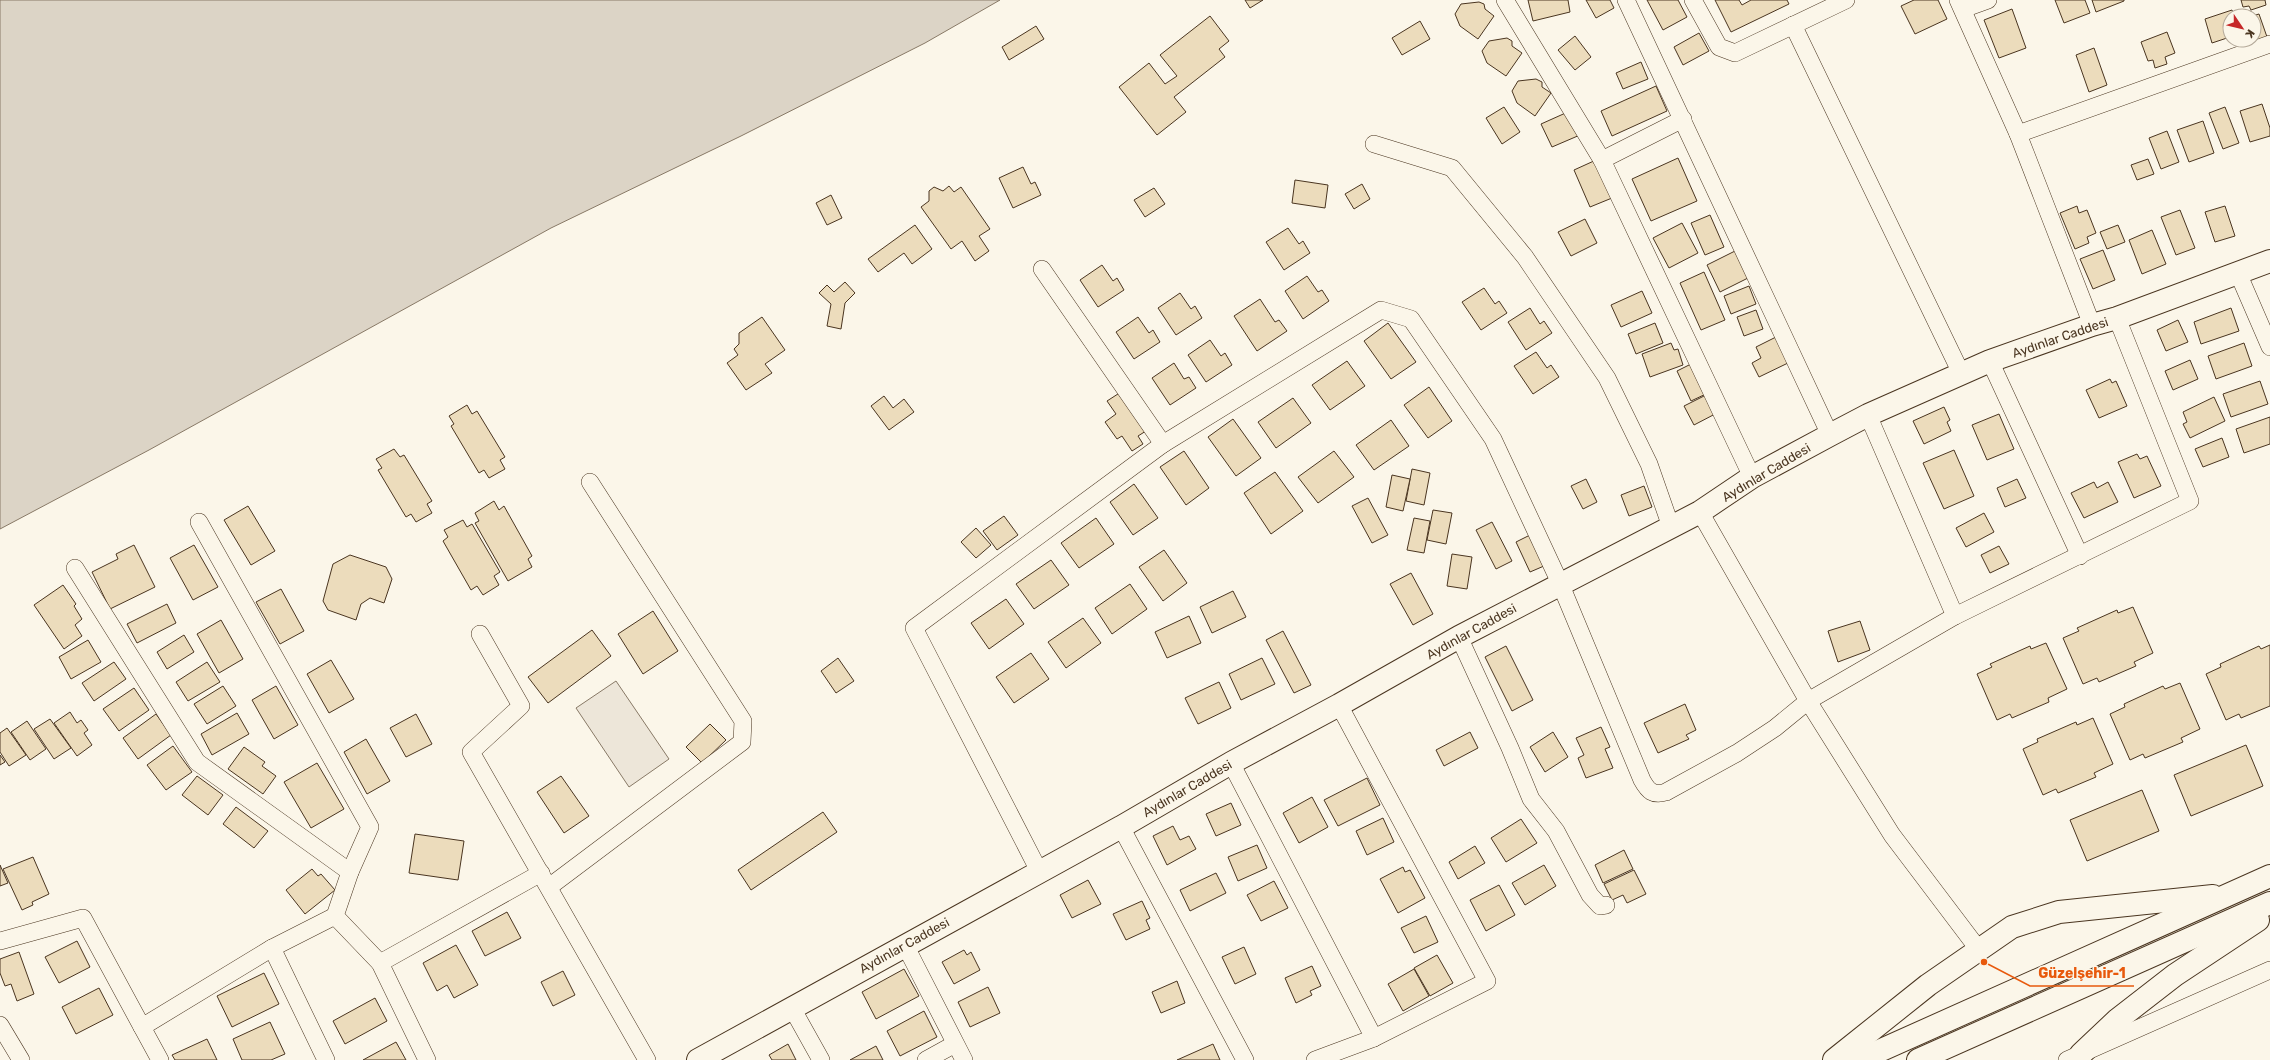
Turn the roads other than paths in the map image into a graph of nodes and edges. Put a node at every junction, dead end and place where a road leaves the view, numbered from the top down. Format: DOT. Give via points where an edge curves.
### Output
graph roads {
  1 [pos="1505,0"];
  2 [pos="1626,0"];
  3 [pos="1694,0"];
  4 [pos="1846,0"];
  5 [pos="1988,0"];
  6 [pos="1960,5"];
  7 [pos="1793,25"];
  8 [pos="2270,44"];
  9 [pos="1683,119"];
  10 [pos="2018,134"];
  11 [pos="1374,144"];
  12 [pos="1602,160"];
  13 [pos="2270,261"];
  14 [pos="1042,269"];
  15 [pos="2238,273"];
  16 [pos="2117,318"];
  17 [pos="2092,325"];
  18 [pos="2270,347"];
  19 [pos="1990,361"];
  20 [pos="1961,373"];
  21 [pos="1868,415"];
  22 [pos="1830,435"];
  23 [pos="1164,444"];
  24 [pos="1752,477"];
  25 [pos="590,482"];
  26 [pos="1700,512"];
  27 [pos="199,522"];
  28 [pos="1671,527"];
  29 [pos="2080,556"];
  30 [pos="75,568"];
  31 [pos="1560,583"];
  32 [pos="1956,616"];
  33 [pos="480,634"];
  34 [pos="1459,637"];
  35 [pos="1808,701"];
  36 [pos="1339,705"];
  37 [pos="1231,763"];
  38 [pos="1121,827"];
  39 [pos="1040,871"];
  40 [pos="350,872"];
  41 [pos="2270,876"];
  42 [pos="545,880"];
  43 [pos="2232,894"];
  44 [pos="2270,903"];
  45 [pos="1606,905"];
  46 [pos="2270,912"];
  47 [pos="335,916"];
  48 [pos="0,941"];
  49 [pos="905,945"];
  50 [pos="272,948"];
  51 [pos="1979,950"];
  52 [pos="380,963"];
  53 [pos="2270,970"];
  54 [pos="792,1008"];
  55 [pos="0,1025"];
  56 [pos="142,1027"];
  57 [pos="1374,1038"];
  58 [pos="955,1044"];
  59 [pos="2074,1057"];
  60 [pos="21,1060"];
  61 [pos="160,1060"];
  62 [pos="326,1060"];
  63 [pos="427,1060"];
  64 [pos="647,1060"];
  65 [pos="698,1060"];
  66 [pos="821,1060"];
  67 [pos="926,1060"];
  68 [pos="964,1060"];
  69 [pos="1245,1060"];
  70 [pos="1316,1060"];
  71 [pos="1834,1060"];
  72 [pos="1859,1060"];
  73 [pos="1918,1060"];
  1 -- 12 [label="street"];
  2 -- 9 [label="street"];
  3 -- 7 [label="street" via="1719,47 1735,53"];
  4 -- 7 [label="street"];
  5 -- 6 [label="street"];
  6 -- 10 [label="street"];
  7 -- 20 [label="street"];
  8 -- 10 [label="street"];
  9 -- 12 [label="street"];
  9 -- 22 [label="street"];
  10 -- 17 [label="street"];
  11 -- 28 [label="street" via="1452,168 1525,257 1607,378 1649,464"];
  12 -- 24 [label="street"];
  13 -- 15 [label="main road, Aydınlar Caddesi"];
  14 -- 23 [label="street"];
  15 -- 16 [label="main road, Aydınlar Caddesi"];
  15 -- 18 [label="street"];
  16 -- 17 [label="main road, Aydınlar Caddesi"];
  16 -- 29 [label="street" via="2190,501"];
  17 -- 19 [label="main road, Aydınlar Caddesi"];
  19 -- 20 [label="main road, Aydınlar Caddesi"];
  19 -- 29 [label="street"];
  20 -- 21 [label="main road, Aydınlar Caddesi"];
  21 -- 22 [label="main road, Aydınlar Caddesi"];
  21 -- 32 [label="street"];
  22 -- 24 [label="main road, Aydınlar Caddesi"];
  23 -- 31 [label="street" via="1381,310 1411,319 1493,439"];
  23 -- 39 [label="street" via="914,628"];
  24 -- 26 [label="main road, Aydınlar Caddesi"];
  25 -- 42 [label="street" via="743,721 742,742"];
  26 -- 28 [label="main road, Aydınlar Caddesi"];
  26 -- 35 [label="street"];
  27 -- 40 [label="street" via="370,827"];
  28 -- 31 [label="main road, Aydınlar Caddesi"];
  29 -- 32 [label="street"];
  30 -- 40 [label="street" via="197,762"];
  31 -- 34 [label="main road, Aydınlar Caddesi"];
  31 -- 35 [label="street" via="1649,792 1666,792 1705,772 1775,728"];
  32 -- 35 [label="street"];
  33 -- 42 [label="street" via="521,706 471,752"];
  34 -- 36 [label="main road, Aydınlar Caddesi"];
  34 -- 45 [label="street" via="1531,799 1556,831 1590,895 1600,906"];
  35 -- 51 [label="street" via="1892,835"];
  36 -- 37 [label="main road, Aydınlar Caddesi"];
  36 -- 57 [label="street" via="1488,981"];
  37 -- 38 [label="main road, Aydınlar Caddesi"];
  37 -- 57 [label="street"];
  38 -- 39 [label="main road, Aydınlar Caddesi"];
  38 -- 69 [label="street"];
  39 -- 49 [label="main road, Aydınlar Caddesi"];
  40 -- 47 [label="street"];
  41 -- 43 [label="main road"];
  42 -- 52 [label="street"];
  42 -- 64 [label="street"];
  43 -- 51 [label="main road" via="2059,912 2012,927"];
  43 -- 72 [label="main road"];
  44 -- 73 [label="main road"];
  46 -- 59 [label="main road" via="2175,975"];
  47 -- 50 [label="street"];
  47 -- 52 [label="street"];
  48 -- 56 [label="street" via="83,918"];
  49 -- 54 [label="main road, Aydınlar Caddesi"];
  49 -- 58 [label="street"];
  50 -- 56 [label="street"];
  50 -- 62 [label="street"];
  51 -- 71 [label="main road" via="1928,985"];
  52 -- 63 [label="street"];
  53 -- 59 [label="street"];
  54 -- 65 [label="main road, Aydınlar Caddesi"];
  54 -- 66 [label="street"];
  55 -- 60 [label="street"];
  56 -- 61 [label="street"];
  57 -- 70 [label="street"];
  58 -- 67 [label="street"];
  58 -- 68 [label="street"];
}
